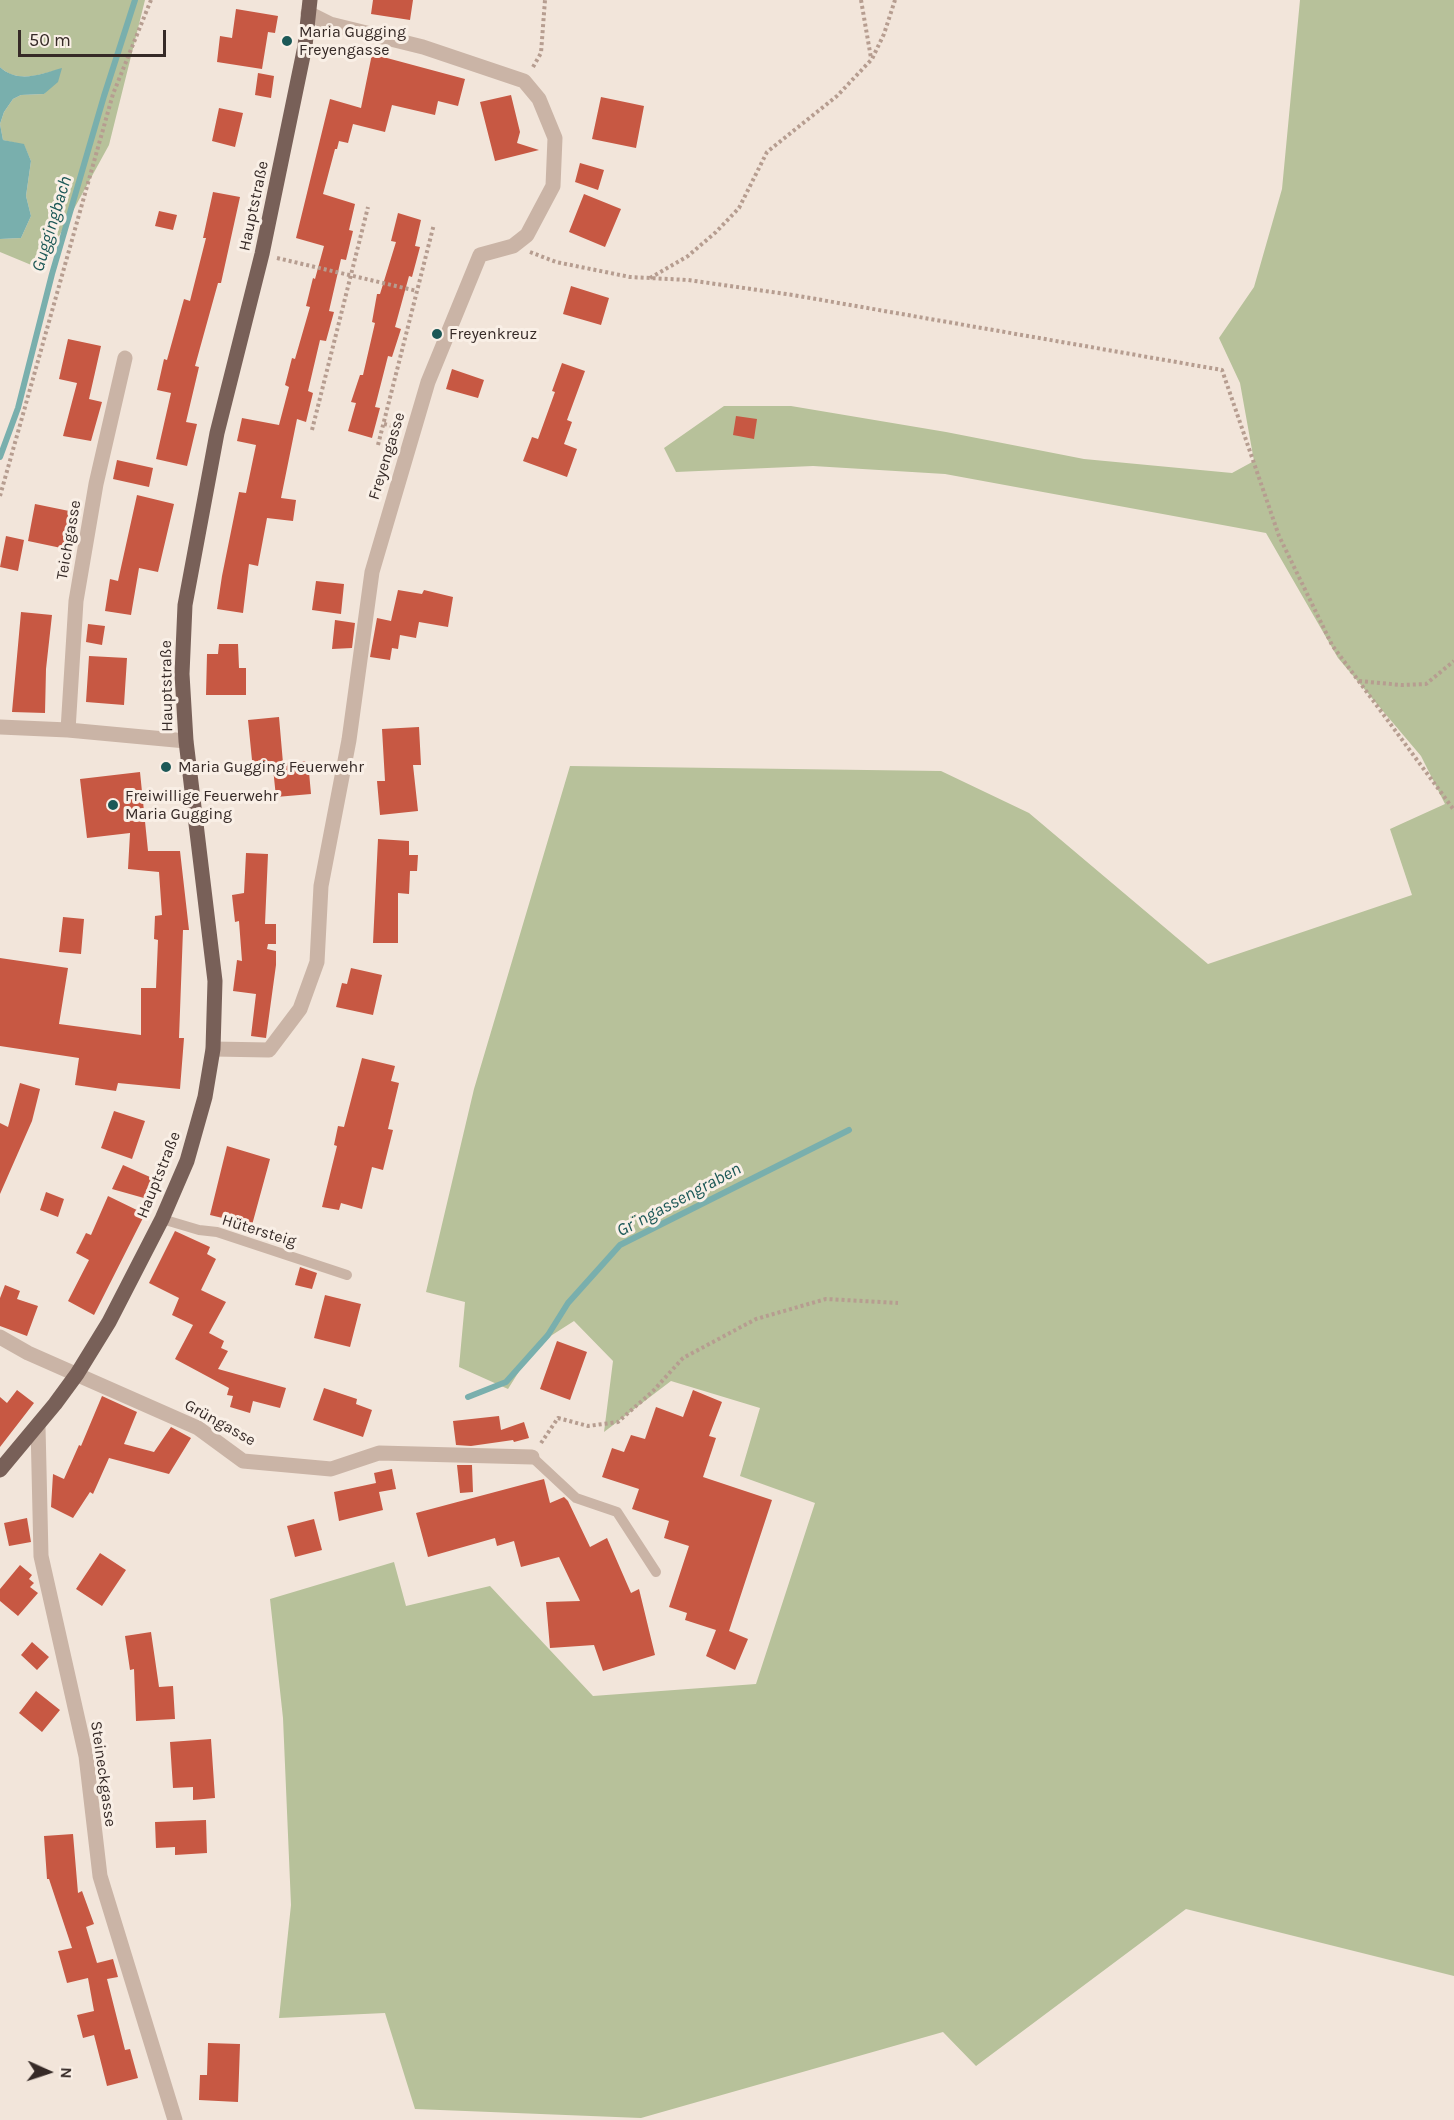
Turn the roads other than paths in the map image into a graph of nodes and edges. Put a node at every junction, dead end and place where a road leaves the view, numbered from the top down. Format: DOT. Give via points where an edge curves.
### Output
graph roads {
  1 [pos="309,7"];
  2 [pos="125,358"];
  3 [pos="0,727"];
  4 [pos="68,730"];
  5 [pos="186,741"];
  6 [pos="213,1049"];
  7 [pos="162,1219"];
  8 [pos="347,1275"];
  9 [pos="0,1337"];
  10 [pos="76,1374"];
  11 [pos="38,1426"];
  12 [pos="532,1457"];
  13 [pos="0,1470"];
  14 [pos="656,1572"];
  15 [pos="175,2120"];
  1 -- 5 [label="main road, Hauptstraße" via="305,45 262,254 217,433 185,605"];
  1 -- 6 [label="street, Freyengasse" via="330,24 423,47 524,81 539,99 555,138 553,186 527,235 513,246 480,255 428,382 372,572 349,740 321,886 317,962 300,1010 269,1050"];
  2 -- 4 [label="street, Teichgasse" via="96,484 76,601"];
  3 -- 4 [label="street"];
  4 -- 5 [label="street"];
  5 -- 6 [label="main road, Hauptstraße" via="214,981"];
  6 -- 7 [label="main road, Hauptstraße" via="206,1097 187,1161"];
  7 -- 8 [label="lane, Hütersteig" via="216,1232"];
  7 -- 10 [label="main road, Hauptstraße" via="109,1322"];
  9 -- 10 [label="street, Grüngasse"];
  10 -- 11 [label="main road, Hauptstraße"];
  10 -- 12 [label="street, Grüngasse" via="198,1428 243,1461 331,1469 379,1453"];
  11 -- 13 [label="main road, Hauptstraße"];
  11 -- 15 [label="street, Steineckgasse" via="41,1556 86,1756 100,1876"];
  12 -- 14 [label="lane" via="576,1498 617,1512"];
}
